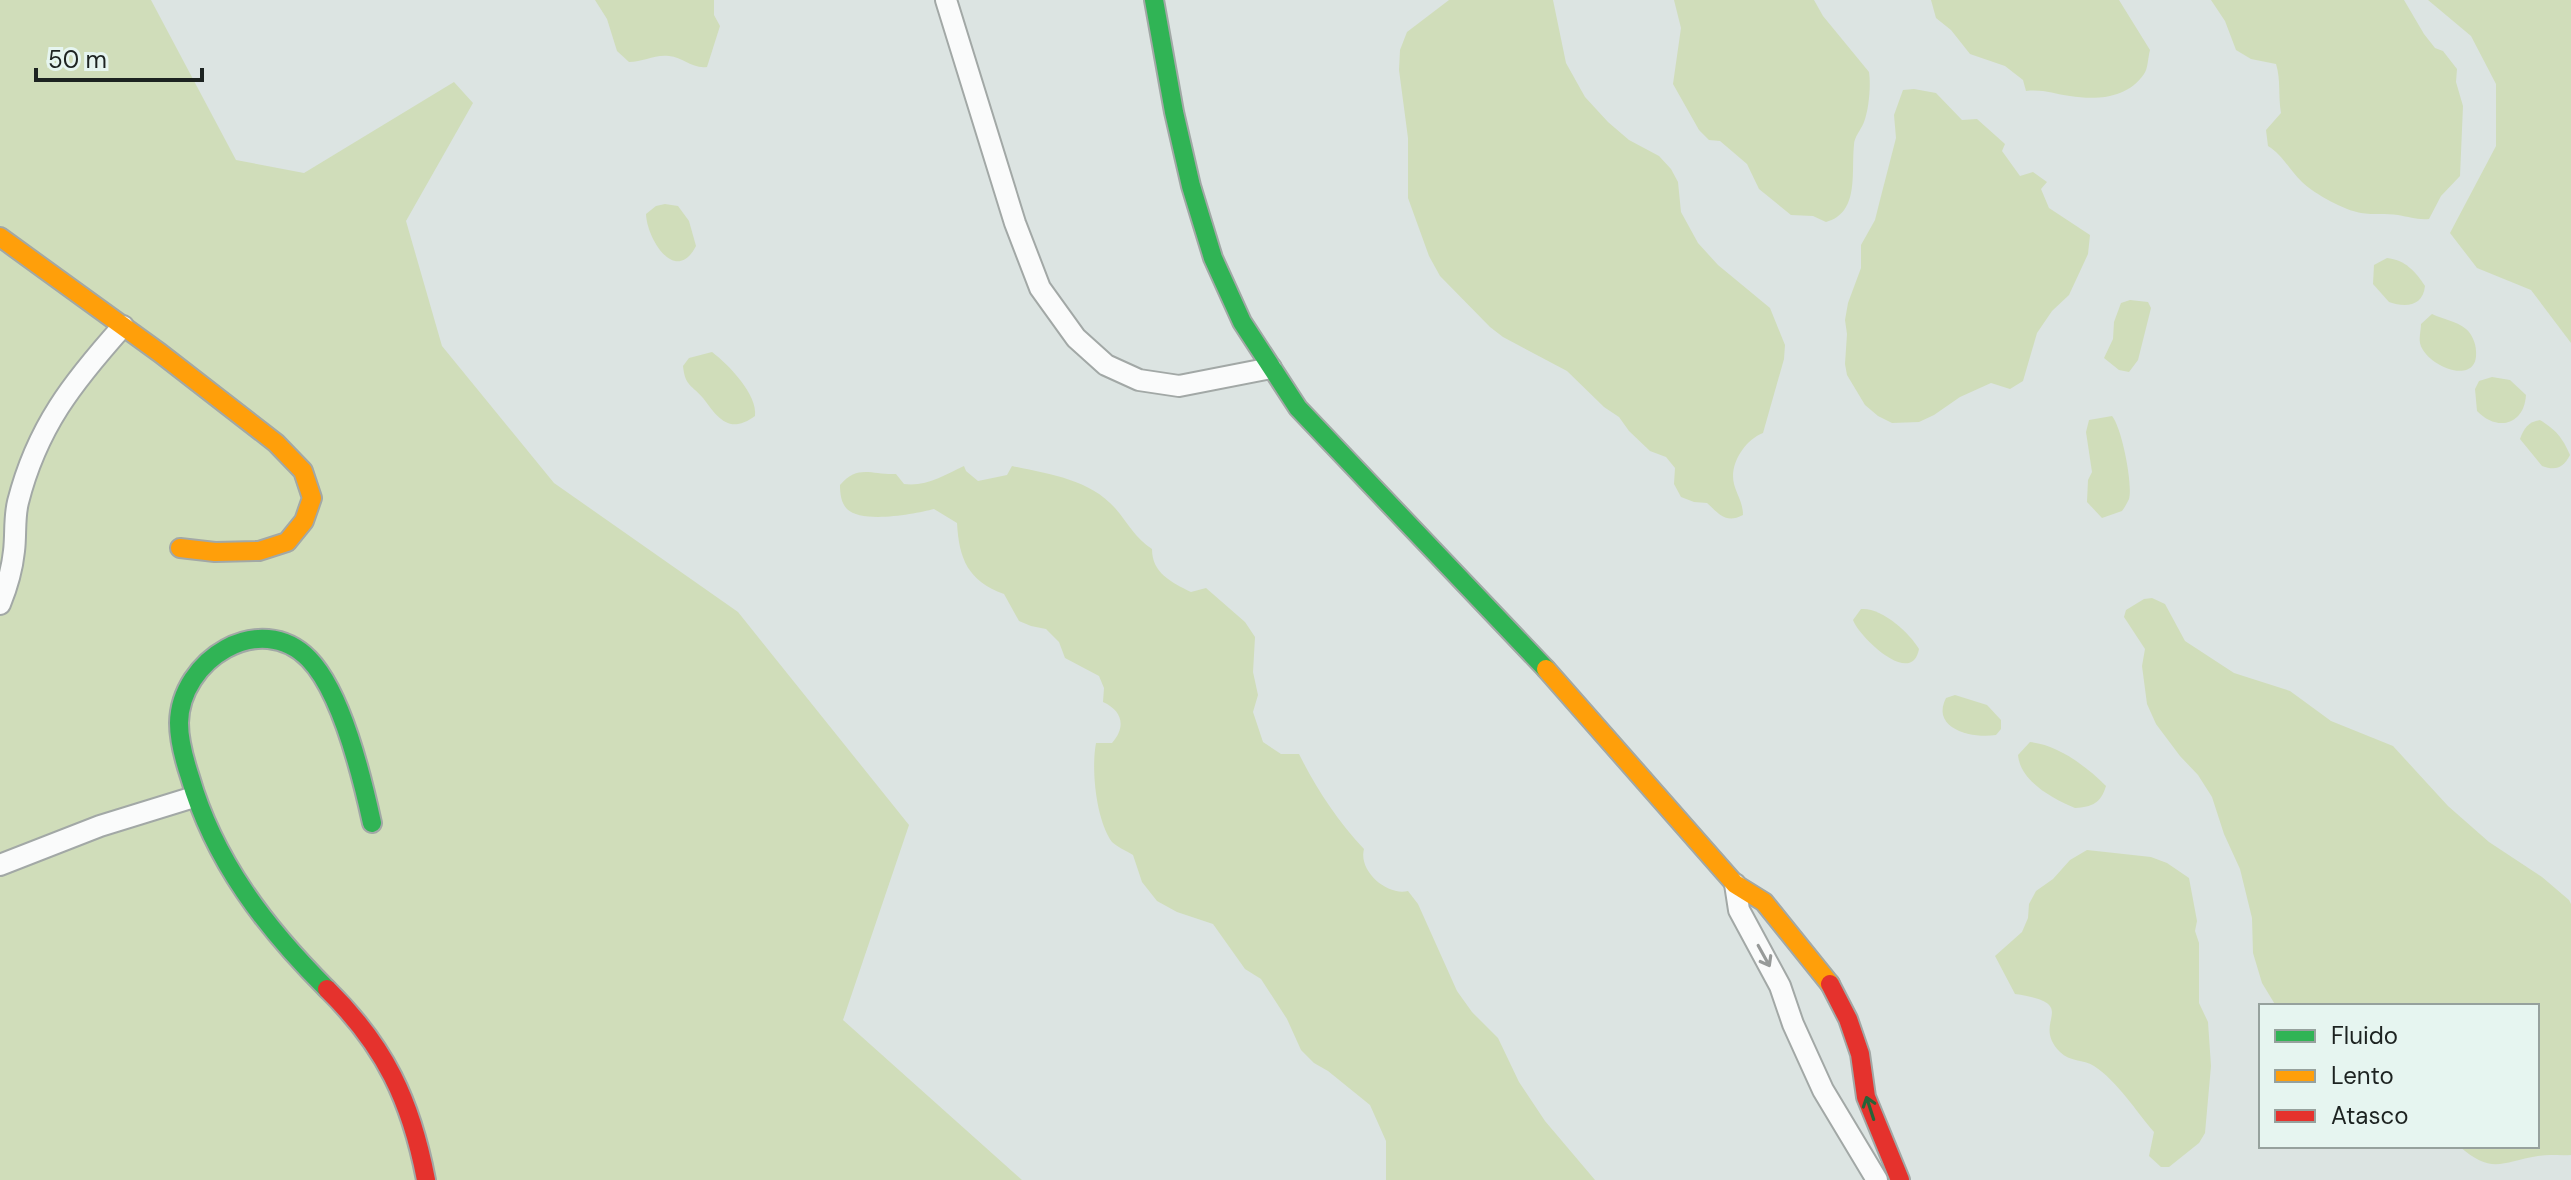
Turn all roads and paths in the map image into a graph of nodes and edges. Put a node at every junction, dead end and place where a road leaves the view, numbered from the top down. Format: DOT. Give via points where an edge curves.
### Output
graph roads {
  1 [pos="946,0"];
  2 [pos="1153,2"];
  3 [pos="0,237"];
  4 [pos="123,326"];
  5 [pos="1271,368"];
  6 [pos="180,548"];
  7 [pos="0,604"];
  8 [pos="194,797"];
  9 [pos="372,823"];
  10 [pos="0,865"];
  11 [pos="1735,884"];
  12 [pos="426,1180"];
  13 [pos="1877,1180"];
  14 [pos="1900,1180"];
  1 -- 5 [label="street" via="1040,288 1076,338 1106,365 1139,380 1179,386"];
  2 -- 5 [label="street" via="1200,219 1228,295"];
  3 -- 4 [label="street"];
  4 -- 6 [label="street" via="276,443 303,471 312,498 304,521 287,542 259,551"];
  4 -- 7 [label="street" via="79,376 33,457 17,505 14,555"];
  5 -- 11 [label="street" via="1298,408 1549,672"];
  8 -- 9 [label="street" via="178,720 188,687 219,652 241,641 268,639 313,662 354,753"];
  8 -- 10 [label="street"];
  8 -- 12 [label="street" via="228,870 258,913 382,1052 408,1105"];
  11 -- 13 [label="street, one-way" via="1739,910 1780,986 1823,1090"];
  14 -- 11 [label="street, one-way" via="1866,1097 1848,1019 1826,977 1764,902"];
}
